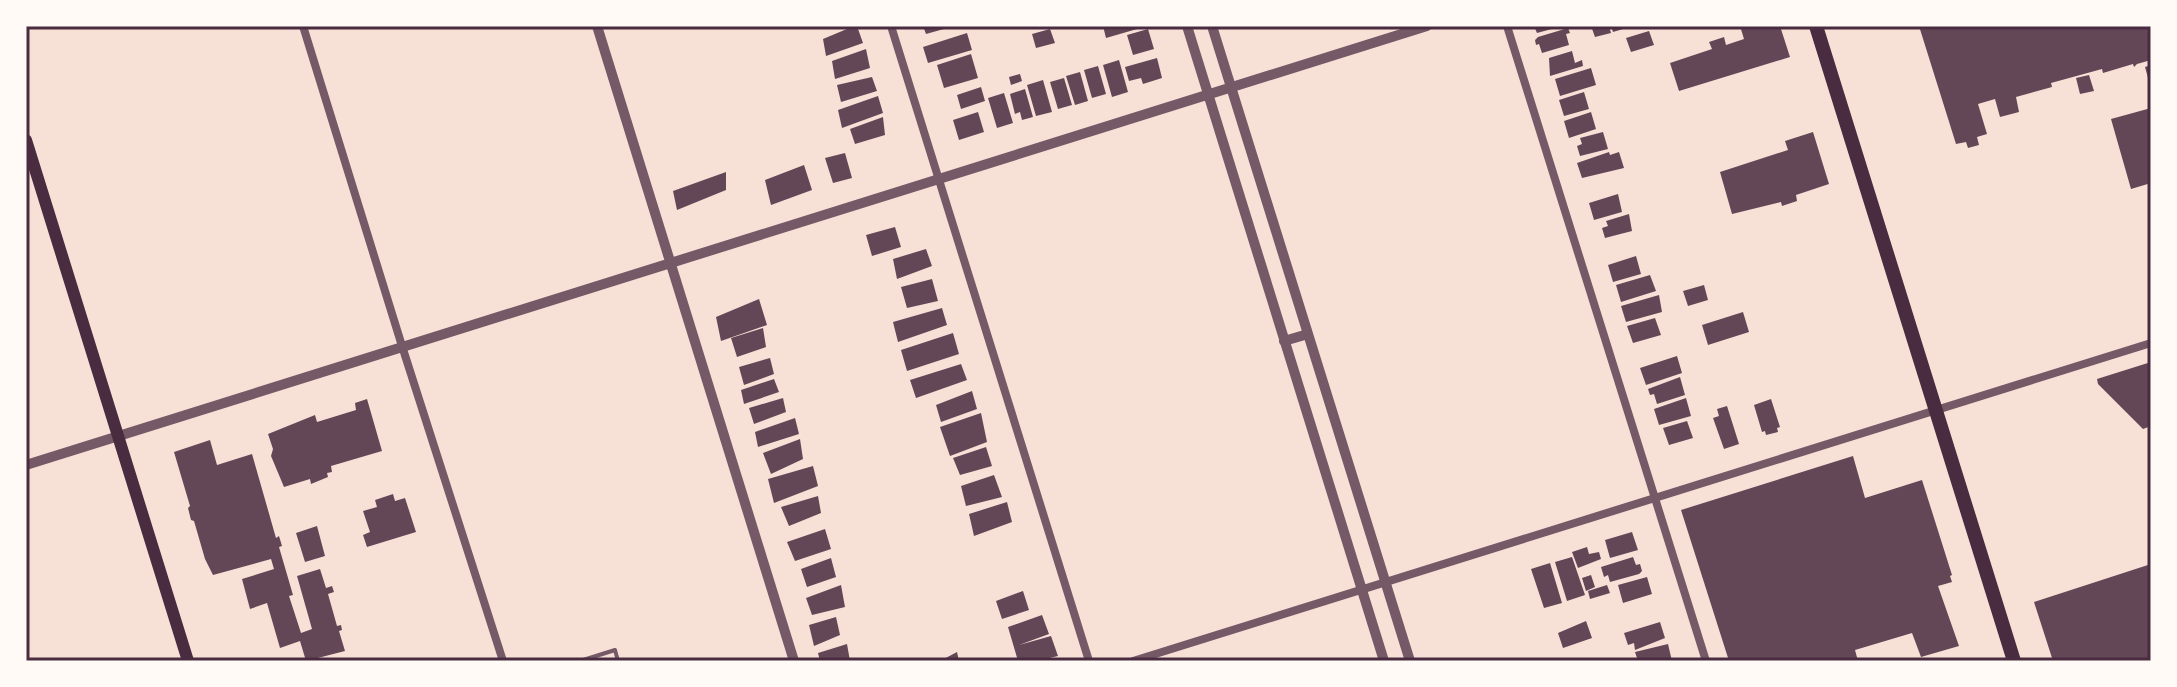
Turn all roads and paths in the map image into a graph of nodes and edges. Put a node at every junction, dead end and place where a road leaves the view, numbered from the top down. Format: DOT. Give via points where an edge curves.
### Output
graph roads {
  1 [pos="303,26"];
  2 [pos="597,26"];
  3 [pos="891,26"];
  4 [pos="1187,26"];
  5 [pos="1212,26"];
  6 [pos="1427,26"];
  7 [pos="1507,26"];
  8 [pos="1816,26"];
  9 [pos="1231,88"];
  10 [pos="1208,95"];
  11 [pos="26,140"];
  12 [pos="938,178"];
  13 [pos="670,263"];
  14 [pos="1308,334"];
  15 [pos="1284,341"];
  16 [pos="2151,343"];
  17 [pos="402,346"];
  18 [pos="1936,410"];
  19 [pos="117,435"];
  20 [pos="26,465"];
  21 [pos="1656,499"];
  22 [pos="1385,582"];
  23 [pos="1361,590"];
  24 [pos="188,661"];
  25 [pos="503,661"];
  26 [pos="580,661"];
  27 [pos="618,661"];
  28 [pos="794,661"];
  29 [pos="1089,661"];
  30 [pos="1133,661"];
  31 [pos="1384,661"];
  32 [pos="1410,661"];
  33 [pos="1706,661"];
  34 [pos="2014,661"];
  1 -- 17 [label="street"];
  2 -- 13 [label="street"];
  3 -- 12 [label="street"];
  4 -- 10 [label="street"];
  5 -- 9 [label="street"];
  6 -- 9 [label="street"];
  7 -- 21 [label="street"];
  8 -- 18 [label="main road"];
  9 -- 10 [label="street"];
  9 -- 14 [label="street"];
  10 -- 12 [label="street"];
  10 -- 15 [label="street"];
  11 -- 19 [label="main road"];
  12 -- 13 [label="street"];
  12 -- 29 [label="street"];
  13 -- 17 [label="street"];
  13 -- 28 [label="street"];
  14 -- 15 [label="street"];
  14 -- 22 [label="street"];
  15 -- 23 [label="street"];
  16 -- 18 [label="street"];
  17 -- 19 [label="street"];
  17 -- 25 [label="street"];
  18 -- 21 [label="street"];
  18 -- 34 [label="main road"];
  19 -- 20 [label="street"];
  19 -- 24 [label="main road"];
  21 -- 22 [label="street"];
  21 -- 33 [label="street"];
  22 -- 23 [label="street"];
  22 -- 32 [label="street"];
  23 -- 30 [label="street"];
  23 -- 31 [label="street"];
  26 -- 27 [label="lane" via="615,650"];
}
